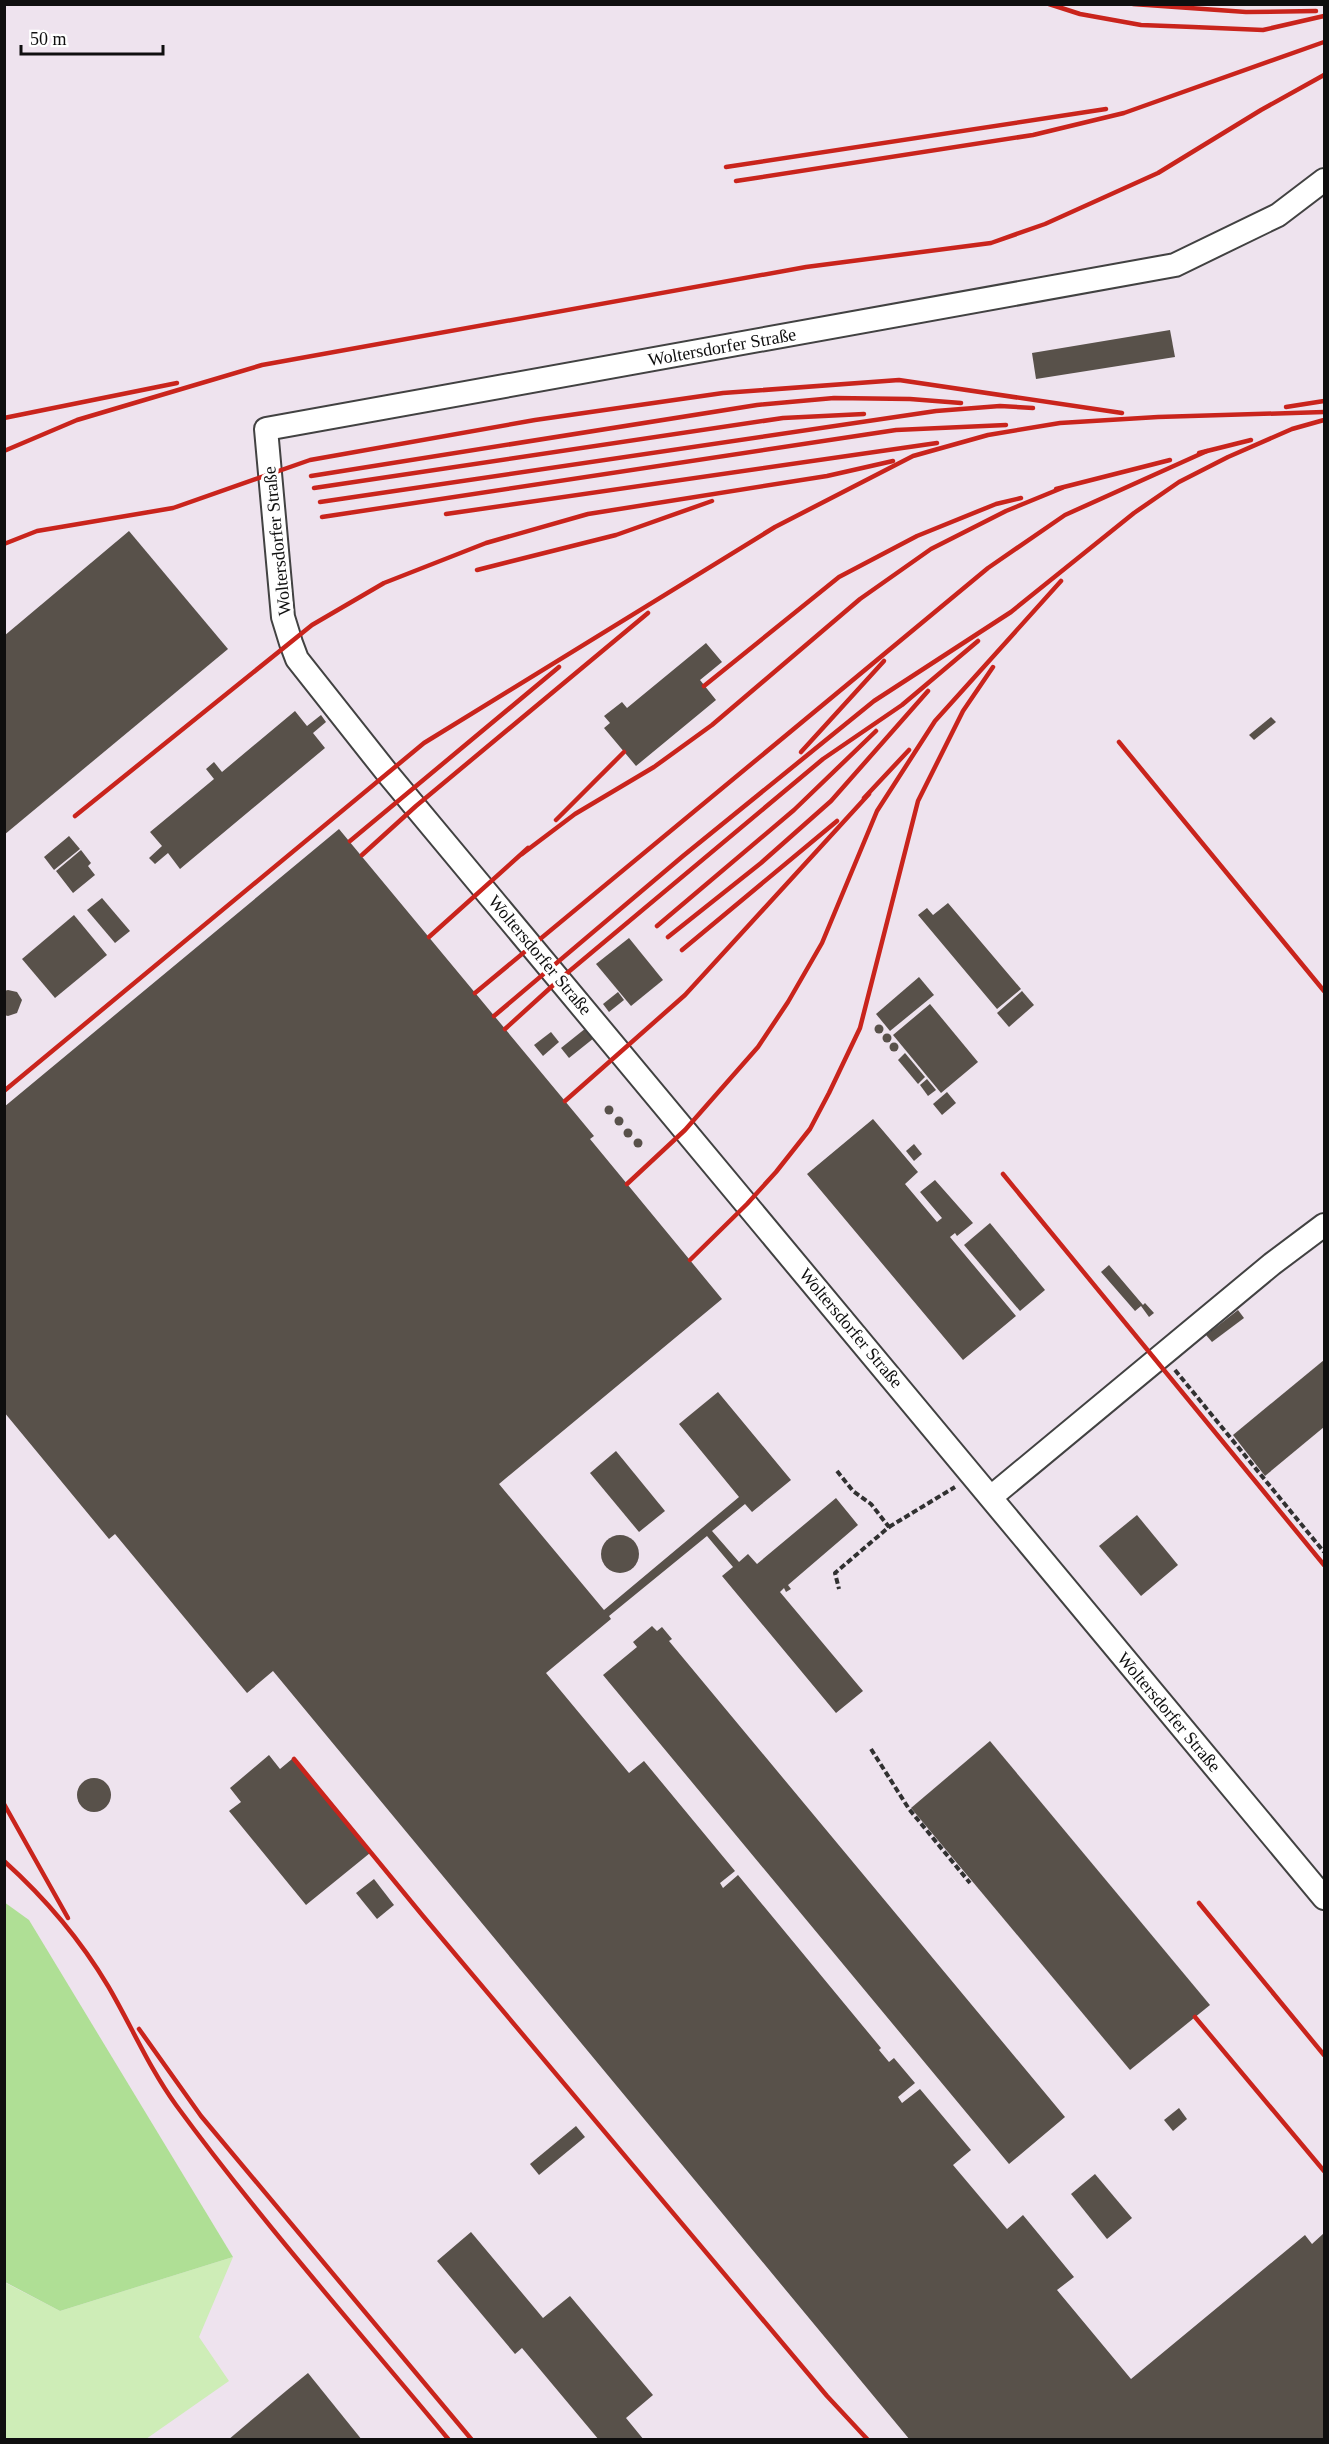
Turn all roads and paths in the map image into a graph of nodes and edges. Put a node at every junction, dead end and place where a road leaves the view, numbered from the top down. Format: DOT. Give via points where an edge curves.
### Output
graph roads {
  1 [pos="1324,180"];
  2 [pos="1324,1225"];
  3 [pos="1163,1356"];
  4 [pos="837,1471"];
  5 [pos="974,1475"];
  6 [pos="992,1497"];
  7 [pos="889,1527"];
  8 [pos="1324,1552"];
  9 [pos="839,1589"];
  10 [pos="871,1749"];
  11 [pos="970,1883"];
  12 [pos="1324,1898"];
  1 -- 5 [label="lane, Woltersdorfer Straße" via="1278,215 1175,265 266,429 283,618 297,659 388,774"];
  2 -- 3 [label="lane"];
  3 -- 6 [label="lane"];
  3 -- 8 [label="path"];
  4 -- 7 [label="path"];
  5 -- 6 [label="lane, Woltersdorfer Straße"];
  5 -- 7 [label="path"];
  6 -- 12 [label="lane, Woltersdorfer Straße"];
  7 -- 9 [label="path" via="835,1573"];
  10 -- 11 [label="path" via="909,1809"];
}
